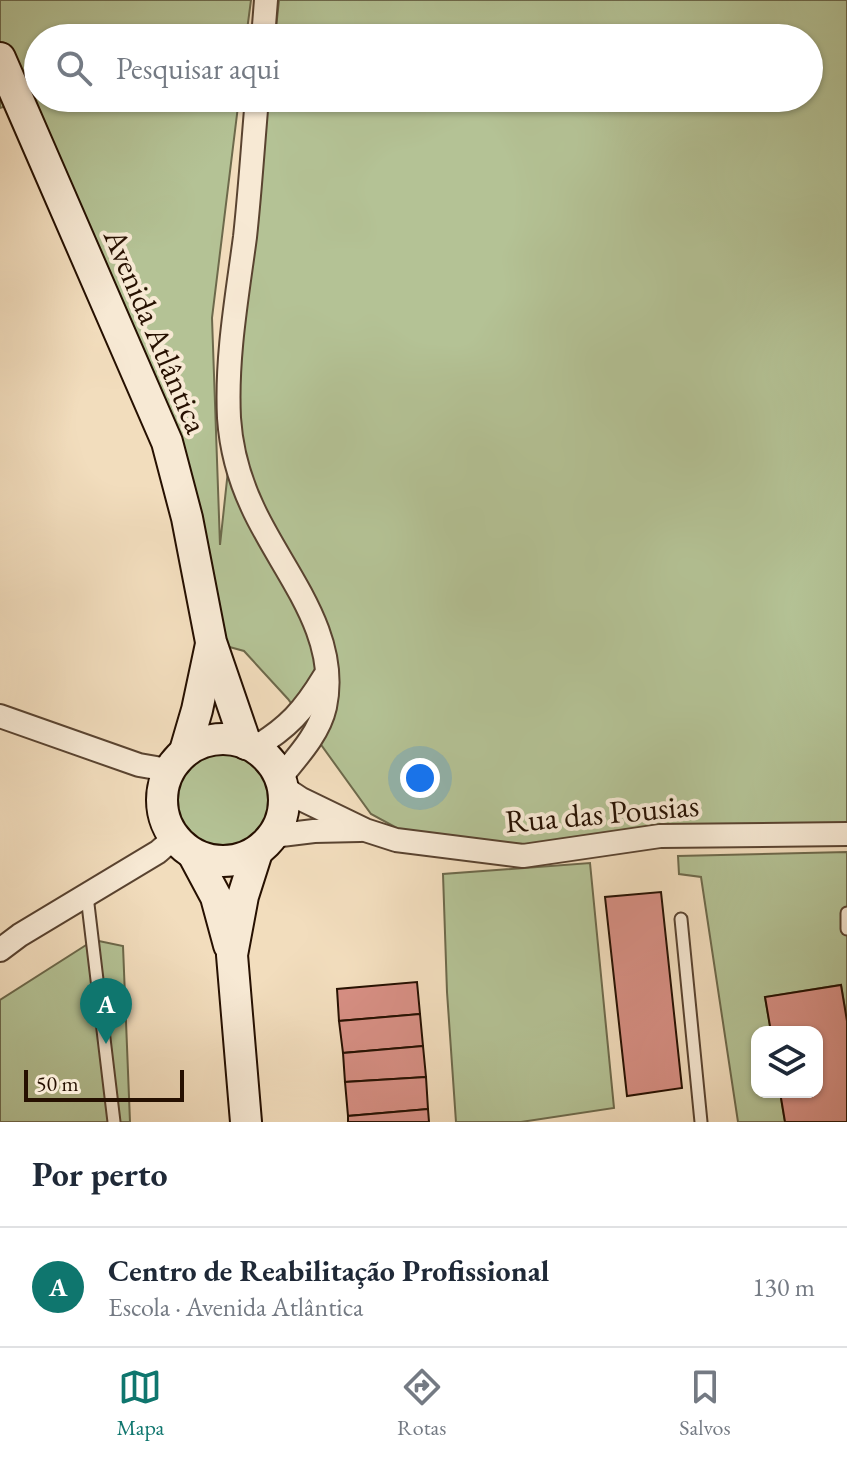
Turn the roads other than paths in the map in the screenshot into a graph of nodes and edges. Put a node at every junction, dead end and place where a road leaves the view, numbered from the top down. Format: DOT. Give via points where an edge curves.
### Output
graph roads {
  1 [pos="266,0"];
  2 [pos="264,24"];
  3 [pos="0,58"];
  4 [pos="256,112"];
  5 [pos="211,642"];
  6 [pos="327,673"];
  7 [pos="0,716"];
  8 [pos="250,746"];
  9 [pos="176,761"];
  10 [pos="282,782"];
  11 [pos="365,830"];
  12 [pos="847,837"];
  13 [pos="265,844"];
  14 [pos="184,846"];
  15 [pos="87,896"];
  16 [pos="847,913"];
  17 [pos="681,919"];
  18 [pos="847,929"];
  19 [pos="0,950"];
  20 [pos="232,955"];
  21 [pos="114,1122"];
  22 [pos="246,1122"];
  23 [pos="701,1122"];
  1 -- 2 [label="street"];
  3 -- 5 [label="main road, Avenida Atlântica" via="167,442"];
  4 -- 6 [label="street" via="231,337 232,447 252,506 320,636"];
  5 -- 8 [label="main road, Avenida Atlântica"];
  5 -- 9 [label="main road, Avenida Atlântica" via="197,710"];
  6 -- 8 [label="street" via="294,719"];
  6 -- 10 [label="street" via="325,707"];
  7 -- 9 [label="street" via="139,765"];
  8 -- 9 [label="main road" via="214,739 199,743"];
  8 -- 10 [label="main road, Avenida Atlântica" via="270,761"];
  9 -- 14 [label="main road, Avenida Atlântica" via="162,787 161,805 165,823"];
  10 -- 11 [label="street" via="301,799"];
  10 -- 13 [label="main road, Avenida Atlântica" via="283,812"];
  11 -- 12 [label="street, Rua das Pousias" via="396,840 523,856 660,836"];
  11 -- 13 [label="street" via="314,831"];
  13 -- 14 [label="main road" via="226,862 209,860"];
  13 -- 20 [label="main road, Avenida Atlântica" via="243,896"];
  14 -- 15 [label="street" via="158,852"];
  14 -- 20 [label="main road, Avenida Atlântica" via="216,897"];
  15 -- 19 [label="street"];
  15 -- 21 [label="lane"];
  16 -- 18 [label="lane"];
  17 -- 23 [label="lane"];
  20 -- 22 [label="main road, Avenida Atlântica"];
}
